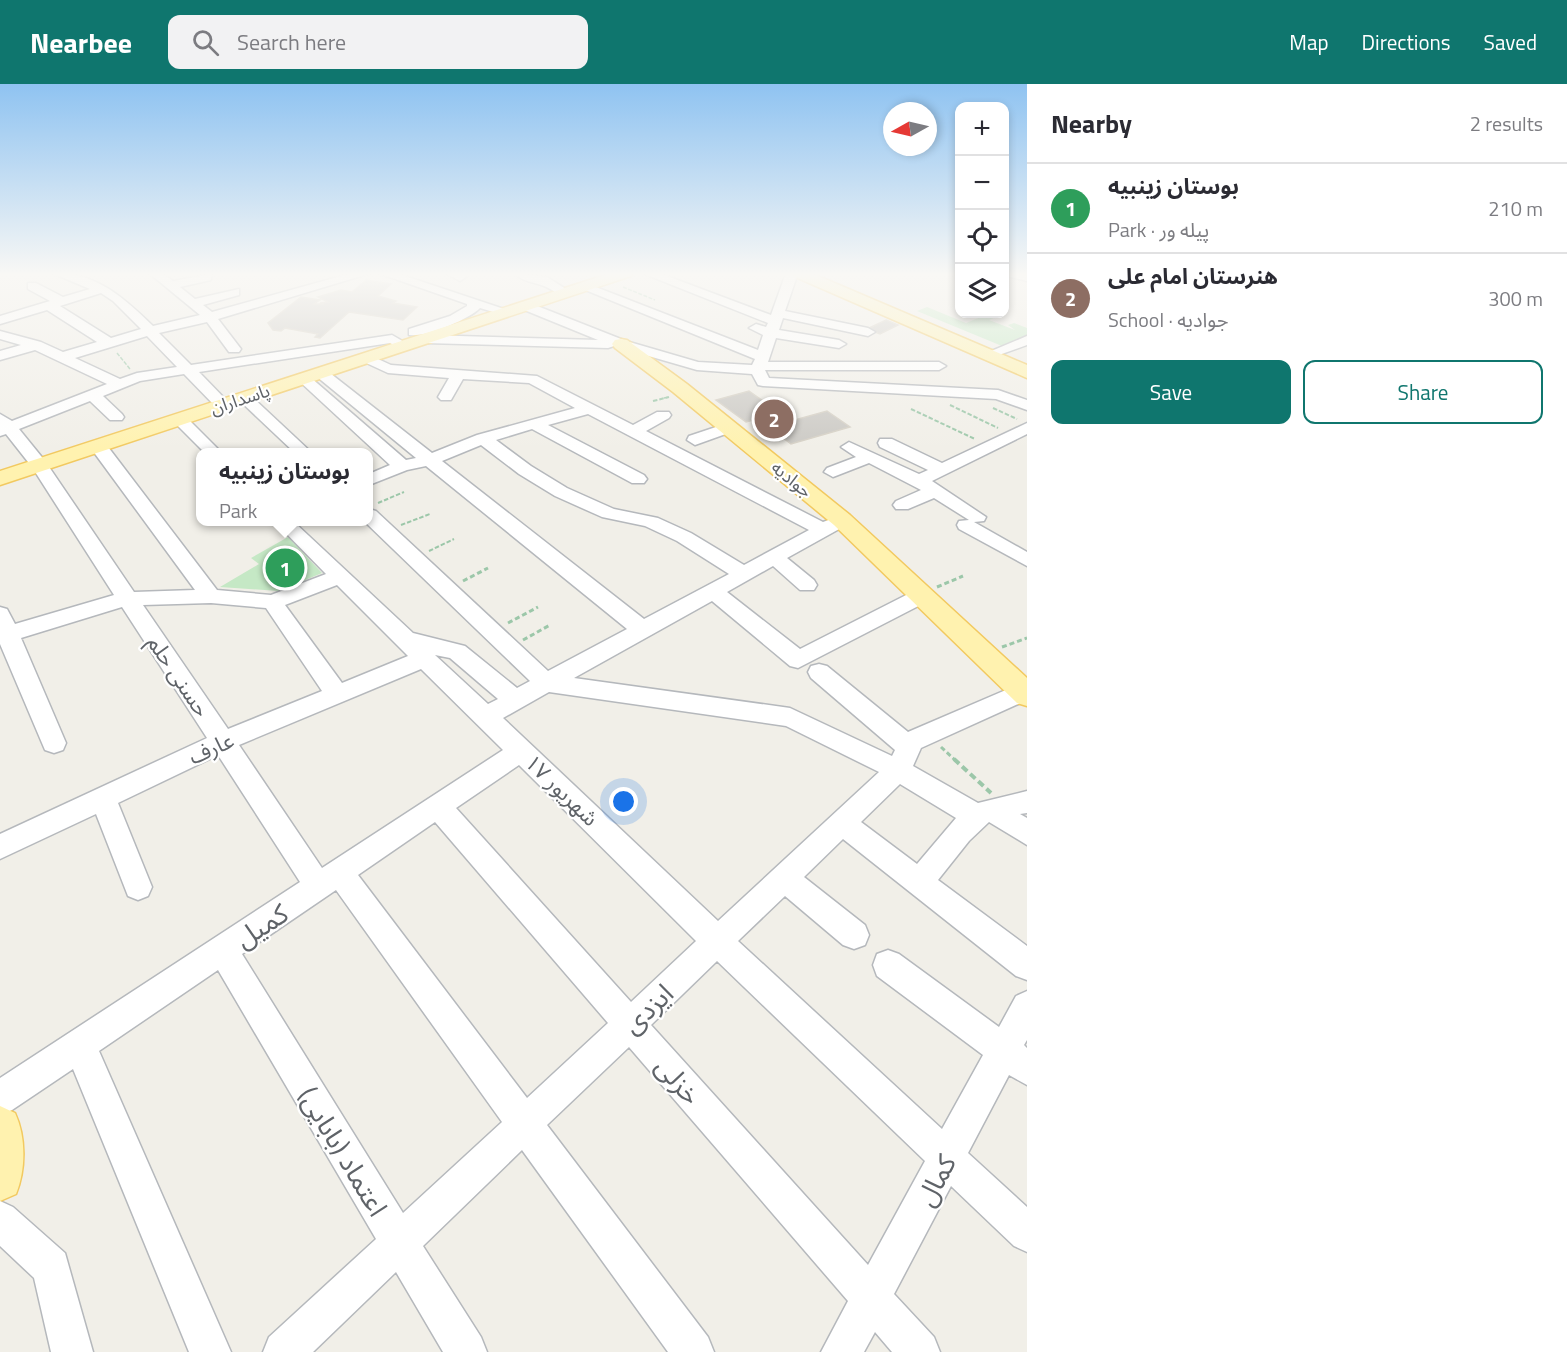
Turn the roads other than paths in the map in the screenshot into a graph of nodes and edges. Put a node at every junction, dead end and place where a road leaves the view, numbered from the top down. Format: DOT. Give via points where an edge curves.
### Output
graph roads {
  1 [pos="89,332"];
  2 [pos="130,332"];
  3 [pos="150,332"];
  4 [pos="221,332"];
  5 [pos="422,332"];
  6 [pos="445,332"];
  7 [pos="592,332"];
  8 [pos="681,332"];
  9 [pos="771,332"];
  10 [pos="804,332"];
  11 [pos="935,332"];
  12 [pos="950,332"];
  13 [pos="0,335"];
  14 [pos="425,339"];
  15 [pos="1027,340"];
  16 [pos="107,342"];
  17 [pos="398,342"];
  18 [pos="621,344"];
  19 [pos="839,344"];
  20 [pos="36,345"];
  21 [pos="234,349"];
  22 [pos="996,352"];
  23 [pos="0,356"];
  24 [pos="62,357"];
  25 [pos="367,358"];
  26 [pos="1027,365"];
  27 [pos="697,366"];
  28 [pos="939,366"];
  29 [pos="760,369"];
  30 [pos="189,370"];
  31 [pos="1027,372"];
  32 [pos="459,373"];
  33 [pos="312,375"];
  34 [pos="120,384"];
  35 [pos="680,388"];
  36 [pos="93,395"];
  37 [pos="446,397"];
  38 [pos="245,398"];
  39 [pos="223,405"];
  40 [pos="1027,405"];
  41 [pos="588,409"];
  42 [pos="663,415"];
  43 [pos="116,417"];
  44 [pos="179,419"];
  45 [pos="534,424"];
  46 [pos="3,426"];
  47 [pos="728,428"];
  48 [pos="1020,431"];
  49 [pos="633,432"];
  50 [pos="483,438"];
  51 [pos="695,440"];
  52 [pos="886,443"];
  53 [pos="99,447"];
  54 [pos="849,447"];
  55 [pos="208,448"];
  56 [pos="298,448"];
  57 [pos="870,457"];
  58 [pos="430,460"];
  59 [pos="39,465"];
  60 [pos="402,466"];
  61 [pos="942,470"];
  62 [pos="833,472"];
  63 [pos="0,478"];
  64 [pos="373,478"];
  65 [pos="638,479"];
  66 [pos="927,486"];
  67 [pos="902,505"];
  68 [pos="373,520"];
  69 [pos="833,525"];
  70 [pos="288,526"];
  71 [pos="1023,552"];
  72 [pos="774,557"];
  73 [pos="744,574"];
  74 [pos="340,576"];
  75 [pos="807,585"];
  76 [pos="713,591"];
  77 [pos="922,594"];
  78 [pos="211,596"];
  79 [pos="126,599"];
  80 [pos="272,602"];
  81 [pos="3,627"];
  82 [pos="643,630"];
  83 [pos="406,639"];
  84 [pos="425,658"];
  85 [pos="819,672"];
  86 [pos="546,683"];
  87 [pos="1025,692"];
  88 [pos="338,695"];
  89 [pos="515,700"];
  90 [pos="485,717"];
  91 [pos="224,741"];
  92 [pos="54,743"];
  93 [pos="911,750"];
  94 [pos="521,751"];
  95 [pos="103,799"];
  96 [pos="439,808"];
  97 [pos="1000,809"];
  98 [pos="842,823"];
  99 [pos="1027,833"];
  100 [pos="0,847"];
  101 [pos="784,878"];
  102 [pos="330,880"];
  103 [pos="919,882"];
  104 [pos="138,887"];
  105 [pos="854,935"];
  106 [pos="717,941"];
  107 [pos="223,951"];
  108 [pos="888,965"];
  109 [pos="1027,965"];
  110 [pos="1027,1007"];
  111 [pos="630,1024"];
  112 [pos="80,1045"];
  113 [pos="1015,1060"];
  114 [pos="0,1098"];
  115 [pos="525,1124"];
  116 [pos="0,1128"];
  117 [pos="946,1158"];
  118 [pos="0,1178"];
  119 [pos="0,1220"];
  120 [pos="1027,1233"];
  121 [pos="400,1243"];
  122 [pos="871,1298"];
  123 [pos="72,1352"];
  124 [pos="210,1352"];
  125 [pos="284,1352"];
  126 [pos="466,1352"];
  127 [pos="693,1352"];
  128 [pos="842,1352"];
  129 [pos="919,1352"];
  1 -- 16 [label="street"];
  2 -- 16 [label="street"];
  3 -- 30 [label="street"];
  4 -- 21 [label="street"];
  5 -- 17 [label="street"];
  6 -- 14 [label="main road, پاسداران"];
  7 -- 18 [label="street, جوادیه"];
  8 -- 29 [label="street"];
  9 -- 29 [label="street"];
  10 -- 19 [label="street"];
  11 -- 31 [label="main road"];
  12 -- 22 [label="main road"];
  13 -- 20 [label="street"];
  14 -- 17 [label="main road, پاسداران"];
  14 -- 18 [label="street"];
  15 -- 22 [label="street"];
  16 -- 24 [label="street"];
  17 -- 25 [label="main road, پاسداران"];
  17 -- 30 [label="street"];
  18 -- 27 [label="street"];
  18 -- 35 [label="main road, جوادیه"];
  20 -- 23 [label="street"];
  20 -- 24 [label="street"];
  22 -- 26 [label="main road"];
  24 -- 34 [label="street"];
  25 -- 32 [label="street" via="388,369"];
  25 -- 33 [label="main road, پاسداران"];
  27 -- 29 [label="street"];
  27 -- 35 [label="street" via="679,374"];
  28 -- 29 [label="street"];
  29 -- 40 [label="street" via="998,395"];
  30 -- 34 [label="street" via="137,377"];
  30 -- 39 [label="street"];
  32 -- 37 [label="street"];
  32 -- 41 [label="street" via="532,380"];
  33 -- 38 [label="main road, پاسداران"];
  33 -- 58 [label="street"];
  33 -- 60 [label="street"];
  34 -- 36 [label="street"];
  35 -- 47 [label="main road, جوادیه"];
  36 -- 43 [label="street"];
  36 -- 46 [label="street"];
  38 -- 39 [label="main road, پاسداران"];
  38 -- 56 [label="street"];
  39 -- 44 [label="main road, پاسداران"];
  41 -- 45 [label="street"];
  41 -- 49 [label="street"];
  42 -- 49 [label="street"];
  44 -- 53 [label="main road, پاسداران"];
  44 -- 55 [label="street"];
  45 -- 50 [label="street"];
  45 -- 65 [label="street"];
  46 -- 59 [label="street, حسنی حلم"];
  47 -- 51 [label="street"];
  47 -- 69 [label="main road, جوادیه"];
  48 -- 61 [label="street"];
  49 -- 69 [label="street"];
  50 -- 58 [label="street"];
  50 -- 73 [label="street" via="561,492 609,513 651,522 684,537"];
  52 -- 61 [label="street"];
  53 -- 59 [label="main road, پاسداران"];
  53 -- 78 [label="street"];
  54 -- 57 [label="street"];
  57 -- 62 [label="street"];
  57 -- 66 [label="street"];
  58 -- 60 [label="street"];
  58 -- 82 [label="street"];
  59 -- 63 [label="main road, پاسداران"];
  59 -- 79 [label="street, حسنی حلم"];
  60 -- 64 [label="street"];
  61 -- 66 [label="street"];
  66 -- 67 [label="street"];
  66 -- 71 [label="street" via="972,521"];
  68 -- 86 [label="street"];
  69 -- 72 [label="street"];
  69 -- 77 [label="main road, جوادیه"];
  70 -- 74 [label="street, ۱۷ شهریور"];
  72 -- 73 [label="street"];
  72 -- 75 [label="street"];
  73 -- 76 [label="street"];
  74 -- 80 [label="street"];
  74 -- 83 [label="street, ۱۷ شهریور"];
  76 -- 77 [label="street" via="798,660"];
  76 -- 82 [label="street"];
  77 -- 87 [label="main road, جوادیه"];
  78 -- 79 [label="street"];
  78 -- 80 [label="street"];
  79 -- 81 [label="street"];
  79 -- 91 [label="street, حسنی حلم"];
  80 -- 88 [label="street"];
  81 -- 92 [label="street"];
  82 -- 86 [label="street"];
  83 -- 84 [label="street, ۱۷ شهریور"];
  83 -- 89 [label="street, ۱۷ شهریور" via="457,652"];
  84 -- 88 [label="street, عارف"];
  84 -- 90 [label="street, ۱۷ شهریور"];
  85 -- 93 [label="street"];
  86 -- 89 [label="street"];
  86 -- 93 [label="street" via="790,717"];
  87 -- 93 [label="street, ایزدی"];
  88 -- 91 [label="street, عارف"];
  89 -- 90 [label="street"];
  90 -- 94 [label="street, ۱۷ شهریور"];
  91 -- 95 [label="street, عارف"];
  91 -- 102 [label="street, حسنی حلم"];
  93 -- 97 [label="street"];
  93 -- 98 [label="street, ایزدی"];
  94 -- 96 [label="street, کمیل"];
  94 -- 106 [label="street, ۱۷ شهریور"];
  95 -- 100 [label="street, عارف"];
  95 -- 104 [label="street"];
  96 -- 102 [label="street, کمیل"];
  96 -- 111 [label="street, خزلی"];
  97 -- 99 [label="street"];
  97 -- 103 [label="street"];
  98 -- 101 [label="street, ایزدی"];
  98 -- 103 [label="street"];
  101 -- 105 [label="street"];
  101 -- 106 [label="street, ایزدی"];
  102 -- 107 [label="street, کمیل"];
  102 -- 115 [label="street, حسنی حلم"];
  103 -- 109 [label="street"];
  106 -- 111 [label="street, ایزدی"];
  106 -- 117 [label="street, ۱۷ شهریور"];
  107 -- 112 [label="street, کمیل"];
  107 -- 121 [label="street, اعتماد (بابایی)"];
  108 -- 113 [label="street"];
  110 -- 113 [label="street, کمال"];
  111 -- 115 [label="street, ایزدی"];
  111 -- 122 [label="street, خزلی"];
  112 -- 114 [label="street, کمیل"];
  112 -- 124 [label="street"];
  113 -- 117 [label="street, کمال"];
  115 -- 121 [label="street, ایزدی"];
  115 -- 127 [label="street, حسنی حلم"];
  116 -- 118 [label="main road"];
  117 -- 120 [label="street, ۱۷ شهریور"];
  117 -- 122 [label="street, کمال"];
  119 -- 123 [label="street" via="51,1267"];
  121 -- 125 [label="street, ایزدی"];
  121 -- 126 [label="street, اعتماد (بابایی)"];
  122 -- 128 [label="street, کمال"];
  122 -- 129 [label="street, خزلی"];
}
